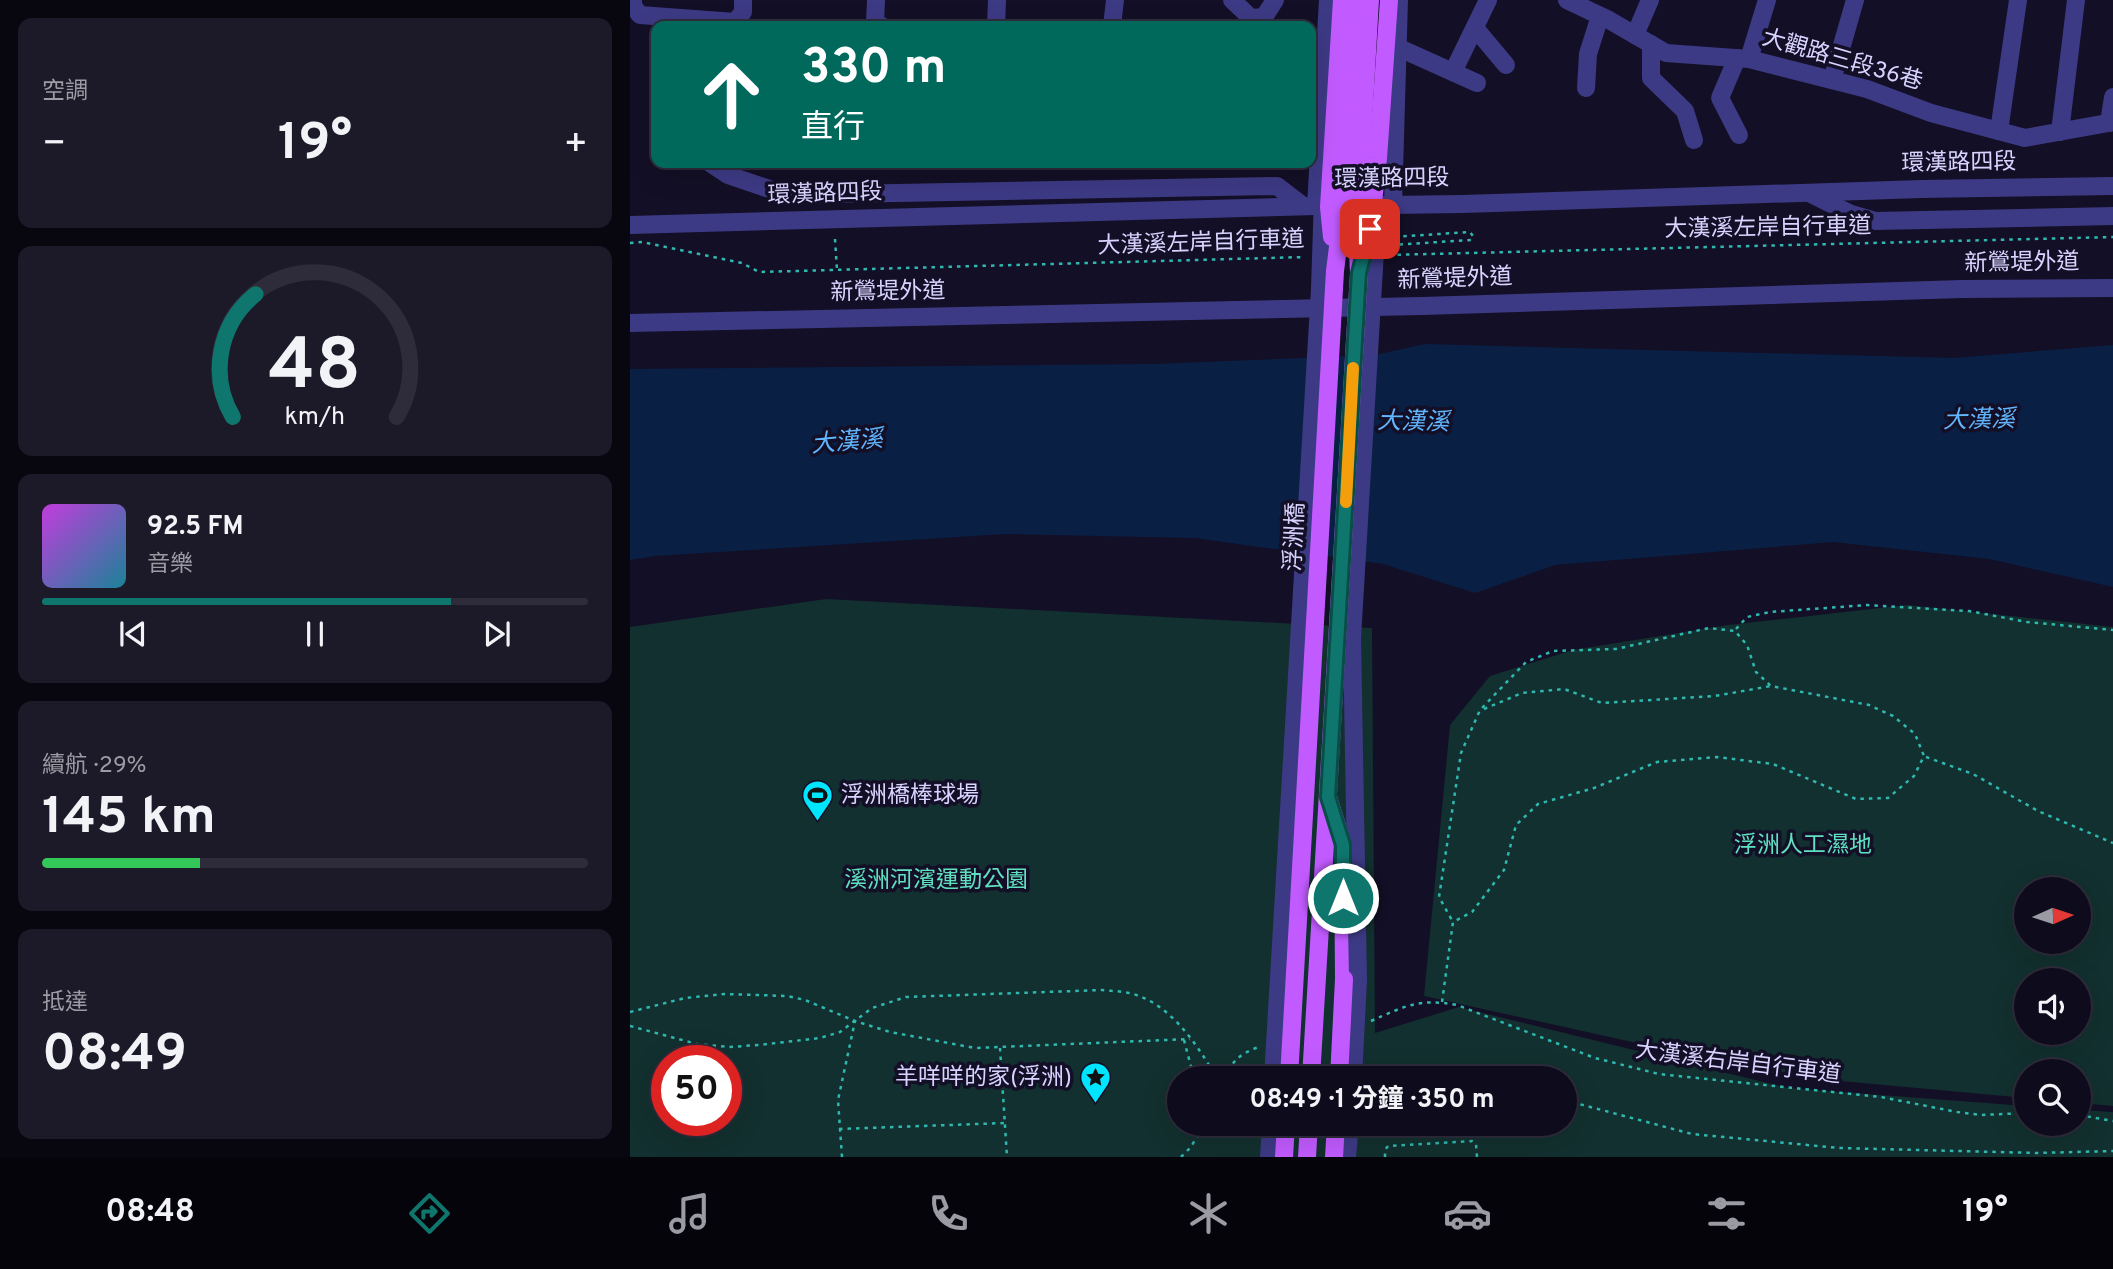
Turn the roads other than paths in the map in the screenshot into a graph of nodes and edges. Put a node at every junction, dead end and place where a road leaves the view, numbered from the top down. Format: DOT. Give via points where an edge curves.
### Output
graph roads {
  1 [pos="743,0"];
  2 [pos="876,0"];
  3 [pos="997,0"];
  4 [pos="1115,0"];
  5 [pos="1232,0"];
  6 [pos="1275,0"];
  7 [pos="1328,0"];
  8 [pos="1335,0"];
  9 [pos="1342,0"];
  10 [pos="1355,0"];
  11 [pos="1370,0"];
  12 [pos="1389,0"];
  13 [pos="1399,0"];
  14 [pos="1488,0"];
  15 [pos="1567,0"];
  16 [pos="1650,0"];
  17 [pos="1767,0"];
  18 [pos="1855,0"];
  19 [pos="2018,0"];
  20 [pos="2077,0"];
  21 [pos="633,3"];
  22 [pos="1600,16"];
  23 [pos="721,21"];
  24 [pos="736,21"];
  25 [pos="875,21"];
  26 [pos="996,21"];
  27 [pos="1113,21"];
  28 [pos="1475,27"];
  29 [pos="1635,35"];
  30 [pos="1651,44"];
  31 [pos="1397,47"];
  32 [pos="1743,58"];
  33 [pos="1506,65"];
  34 [pos="1453,72"];
  35 [pos="1832,80"];
  36 [pos="1477,83"];
  37 [pos="1586,88"];
  38 [pos="1395,95"];
  39 [pos="1322,97"];
  40 [pos="2113,97"];
  41 [pos="2111,123"];
  42 [pos="1999,131"];
  43 [pos="2060,132"];
  44 [pos="1739,135"];
  45 [pos="1694,140"];
  46 [pos="1316,152"];
  47 [pos="1378,158"];
  48 [pos="718,168"];
  49 [pos="1314,168"];
  50 [pos="2113,186"];
  51 [pos="1808,193"];
  52 [pos="1393,205"];
  53 [pos="1310,206"];
  54 [pos="2113,216"];
  55 [pos="630,225"];
  56 [pos="1335,271"];
  57 [pos="1359,273"];
  58 [pos="2113,288"];
  59 [pos="630,323"];
  60 [pos="1328,797"];
  61 [pos="1356,909"];
  62 [pos="1274,1066"];
  63 [pos="1290,1066"];
  64 [pos="1312,1066"];
  65 [pos="1340,1066"];
  66 [pos="1347,1066"];
  67 [pos="1354,1066"];
  68 [pos="1270,1136"];
  69 [pos="1285,1136"];
  70 [pos="1308,1136"];
  71 [pos="1335,1136"];
  72 [pos="1342,1136"];
  73 [pos="1349,1136"];
  74 [pos="1269,1157"];
  75 [pos="1284,1157"];
  76 [pos="1307,1157"];
  77 [pos="1334,1157"];
  78 [pos="1341,1157"];
  79 [pos="1347,1157"];
  1 -- 24 [label="street" via="743,12"];
  2 -- 25 [label="street"];
  3 -- 26 [label="street"];
  4 -- 27 [label="street"];
  5 -- 6 [label="street" via="1251,18 1264,17"];
  7 -- 39 [label="street"];
  8 -- 62 [label="street, bridge"];
  9 -- 56 [label="main road, bridge" via="1329,206"];
  10 -- 56 [label="main road, 浮洲橋, bridge"];
  11 -- 57 [label="main road, 浮洲橋, bridge" via="1357,228"];
  12 -- 47 [label="main road, bridge"];
  13 -- 31 [label="street"];
  14 -- 28 [label="street"];
  15 -- 22 [label="street, 大觀路三段36巷"];
  16 -- 29 [label="street"];
  17 -- 32 [label="street"];
  18 -- 35 [label="street"];
  19 -- 42 [label="street"];
  20 -- 43 [label="street"];
  21 -- 23 [label="street" via="640,15"];
  22 -- 29 [label="street, 大觀路三段36巷"];
  22 -- 37 [label="street" via="1588,54"];
  28 -- 33 [label="street"];
  28 -- 34 [label="street"];
  29 -- 30 [label="street, 大觀路三段36巷"];
  30 -- 32 [label="street, 大觀路三段36巷" via="1666,53"];
  30 -- 45 [label="street" via="1651,78 1685,111"];
  31 -- 34 [label="street"];
  31 -- 38 [label="street"];
  32 -- 35 [label="street, 大觀路三段36巷"];
  32 -- 44 [label="street" via="1720,98"];
  34 -- 36 [label="street"];
  35 -- 42 [label="street, 大觀路三段36巷"];
  38 -- 39 [label="street" via="1392,109 1376,110 1335,110"];
  38 -- 52 [label="street"];
  39 -- 46 [label="street"];
  40 -- 41 [label="street"];
  41 -- 43 [label="street, 大觀路三段36巷"];
  42 -- 43 [label="street, 大觀路三段36巷" via="2025,138"];
  47 -- 57 [label="main road, bridge" via="1370,229"];
  47 -- 61 [label="street, bridge" via="1352,638"];
  48 -- 53 [label="street" via="787,195 1278,186"];
  49 -- 53 [label="street"];
  50 -- 51 [label="street, 環漢路四段"];
  51 -- 52 [label="street, 環漢路四段"];
  51 -- 54 [label="street" via="1875,221"];
  52 -- 53 [label="street, 環漢路四段"];
  53 -- 55 [label="street, 環漢路四段"];
  56 -- 63 [label="main road, 浮洲橋, bridge"];
  57 -- 60 [label="main road, 浮洲橋, bridge"];
  58 -- 59 [label="street, 新鶯堤外道"];
  60 -- 64 [label="main road, 浮洲橋, bridge"];
  60 -- 65 [label="main road, 浮洲橋, bridge" via="1343,845"];
  61 -- 66 [label="street, bridge"];
  61 -- 67 [label="street, bridge"];
  68 -- 74 [label="street"];
  69 -- 75 [label="main road"];
  70 -- 76 [label="main road"];
  71 -- 77 [label="main road"];
  72 -- 78 [label="street"];
  73 -- 79 [label="street"];
}
